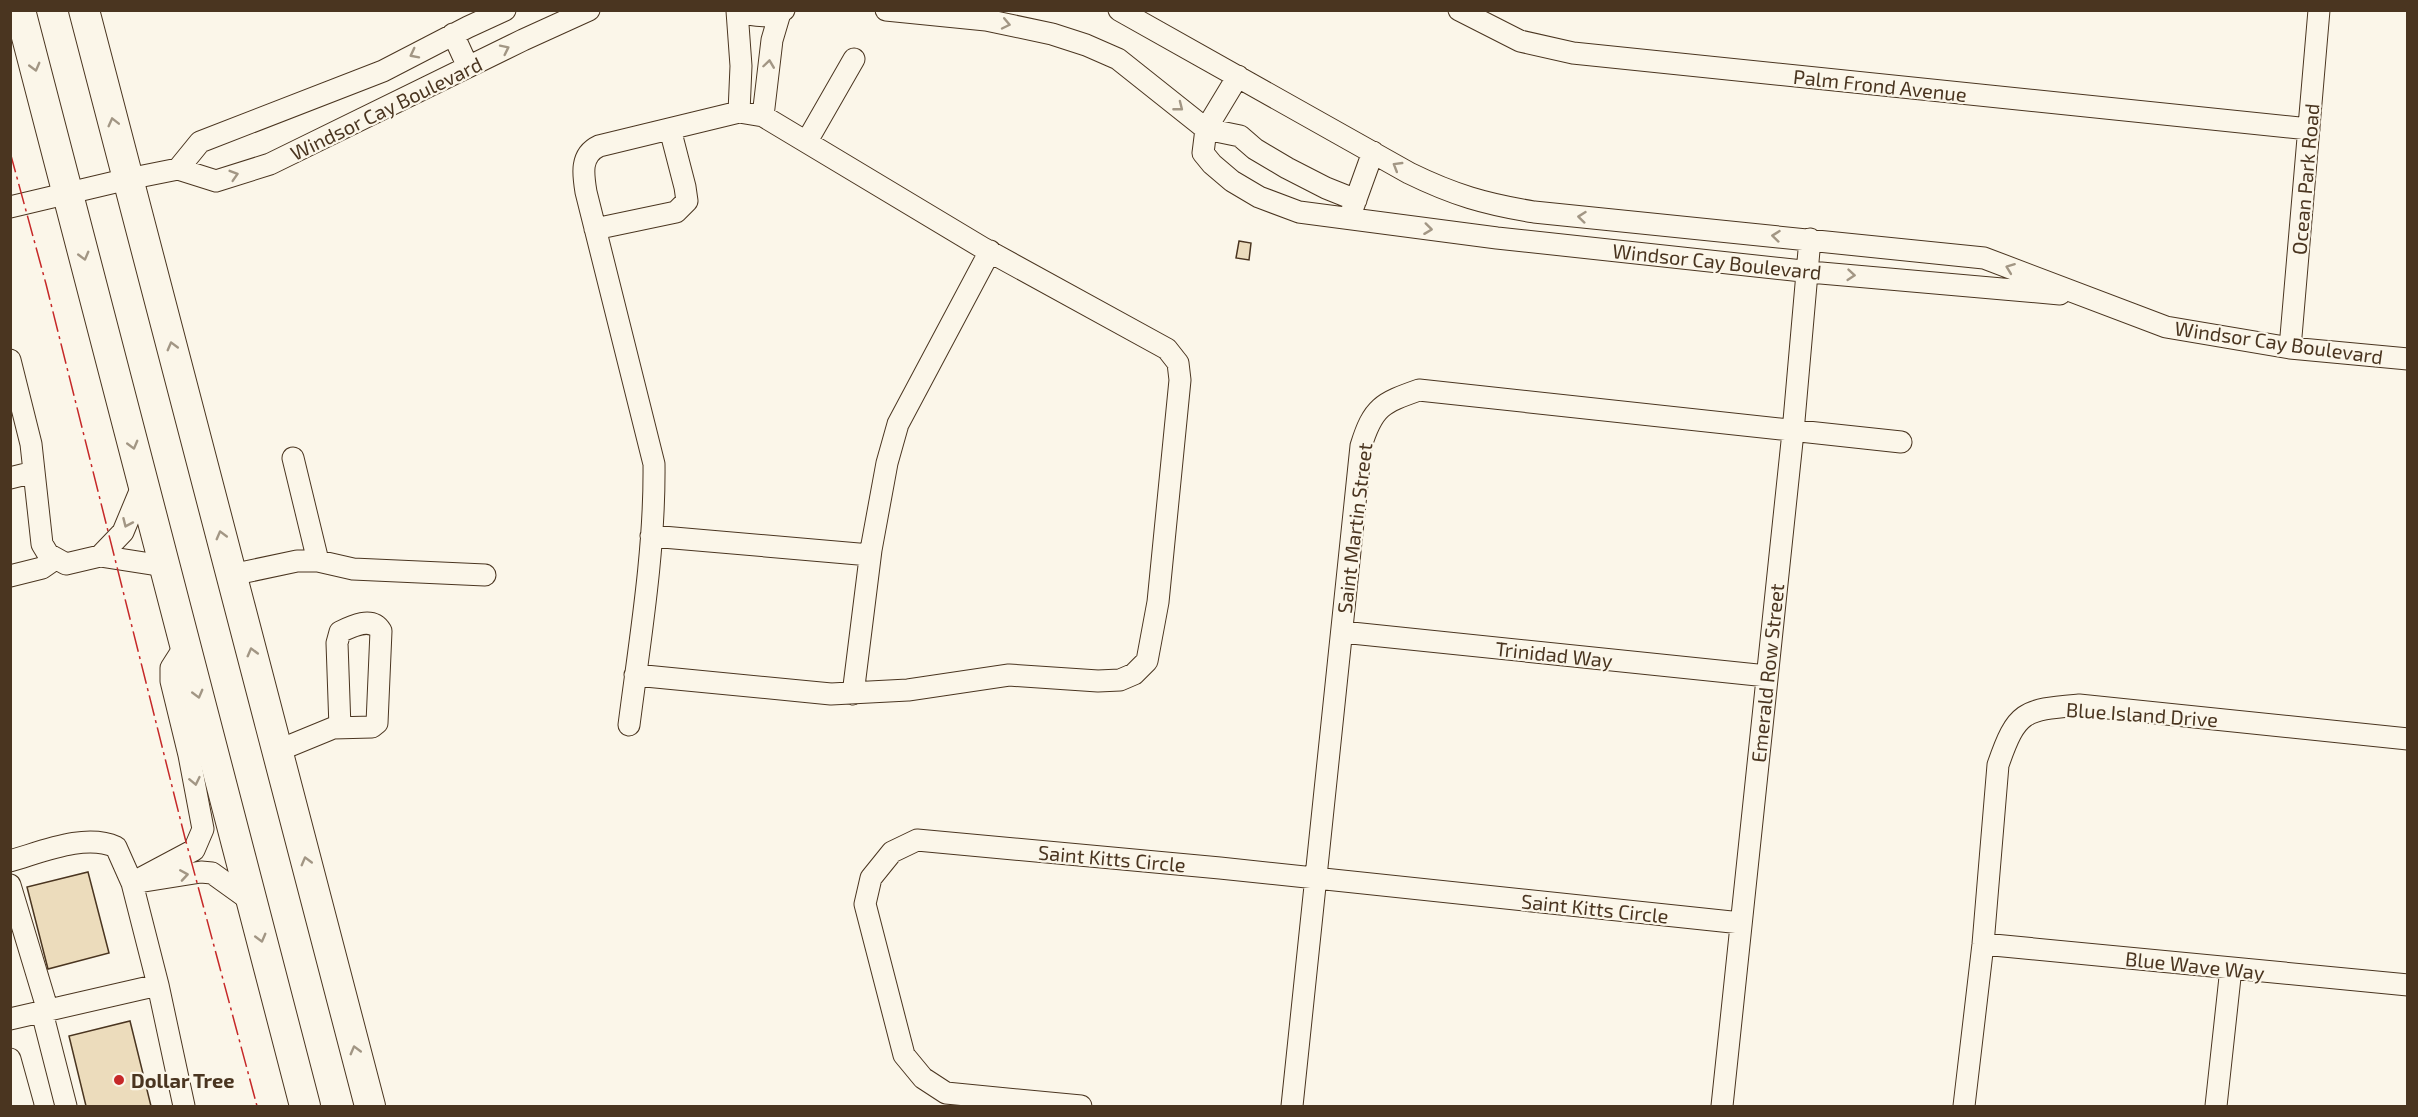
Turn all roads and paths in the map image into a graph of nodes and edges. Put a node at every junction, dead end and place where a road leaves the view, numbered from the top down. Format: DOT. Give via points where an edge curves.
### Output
graph roads {
  1 [pos="20,10"];
  2 [pos="84,10"];
  3 [pos="505,10"];
  4 [pos="589,10"];
  5 [pos="886,10"];
  6 [pos="1119,10"];
  7 [pos="1460,10"];
  8 [pos="2319,10"];
  9 [pos="737,11"];
  10 [pos="782,12"];
  11 [pos="453,34"];
  12 [pos="854,59"];
  13 [pos="468,67"];
  14 [pos="1238,76"];
  15 [pos="740,112"];
  16 [pos="763,116"];
  17 [pos="670,129"];
  18 [pos="1206,129"];
  19 [pos="2309,129"];
  20 [pos="807,141"];
  21 [pos="1373,152"];
  22 [pos="178,169"];
  23 [pos="128,178"];
  24 [pos="68,193"];
  25 [pos="10,207"];
  26 [pos="1353,209"];
  27 [pos="595,229"];
  28 [pos="1810,239"];
  29 [pos="990,251"];
  30 [pos="1809,271"];
  31 [pos="2085,296"];
  32 [pos="2290,348"];
  33 [pos="2408,359"];
  34 [pos="10,360"];
  35 [pos="17,418"];
  36 [pos="1793,432"];
  37 [pos="1901,442"];
  38 [pos="293,458"];
  39 [pos="34,472"];
  40 [pos="10,478"];
  41 [pos="143,484"];
  42 [pos="651,536"];
  43 [pos="870,555"];
  44 [pos="100,556"];
  45 [pos="55,559"];
  46 [pos="318,561"];
  47 [pos="164,566"];
  48 [pos="231,575"];
  49 [pos="485,575"];
  50 [pos="10,576"];
  51 [pos="1342,632"];
  52 [pos="185,646"];
  53 [pos="635,675"];
  54 [pos="1767,676"];
  55 [pos="853,694"];
  56 [pos="629,725"];
  57 [pos="340,728"];
  58 [pos="2408,740"];
  59 [pos="277,751"];
  60 [pos="10,861"];
  61 [pos="1316,878"];
  62 [pos="132,884"];
  63 [pos="10,885"];
  64 [pos="251,901"];
  65 [pos="1741,923"];
  66 [pos="1983,944"];
  67 [pos="2231,968"];
  68 [pos="158,985"];
  69 [pos="2408,985"];
  70 [pos="45,1011"];
  71 [pos="281,1016"];
  72 [pos="10,1019"];
  73 [pos="10,1059"];
  74 [pos="23,1107"];
  75 [pos="66,1107"];
  76 [pos="184,1107"];
  77 [pos="305,1107"];
  78 [pos="326,1107"];
  79 [pos="370,1107"];
  80 [pos="1081,1107"];
  81 [pos="1292,1107"];
  82 [pos="1722,1107"];
  83 [pos="1964,1107"];
  84 [pos="2216,1107"];
  1 -- 24 [label="highway, one-way"];
  23 -- 2 [label="highway, one-way"];
  3 -- 11 [label="street, Windsor Cay Boulevard"];
  13 -- 4 [label="street, Windsor Cay Boulevard, one-way"];
  5 -- 18 [label="street, Windsor Cay Boulevard, one-way" via="986,20 1086,45 1118,59"];
  6 -- 14 [label="street, Windsor Cay Boulevard"];
  7 -- 19 [label="street, Palm Frond Avenue" via="1520,41 1573,53"];
  8 -- 19 [label="street, Ocean Park Road"];
  9 -- 10 [label="street" via="753,16"];
  9 -- 15 [label="street"];
  16 -- 10 [label="street, one-way" via="771,49"];
  11 -- 13 [label="street"];
  11 -- 22 [label="street, Windsor Cay Boulevard, one-way" via="383,71 200,142"];
  12 -- 20 [label="street"];
  22 -- 13 [label="street, Windsor Cay Boulevard, one-way" via="216,181 270,164"];
  14 -- 18 [label="street"];
  14 -- 21 [label="street, Windsor Cay Boulevard"];
  15 -- 16 [label="street"];
  15 -- 17 [label="street"];
  16 -- 20 [label="street"];
  17 -- 27 [label="street" via="591,150 583,171"];
  17 -- 27 [label="street" via="687,201 676,212"];
  18 -- 26 [label="street, Windsor Cay Boulevard" via="1240,136"];
  18 -- 26 [label="street, Windsor Cay Boulevard" via="1203,153 1232,181 1259,197 1299,212"];
  19 -- 32 [label="street, Ocean Park Road"];
  20 -- 29 [label="street"];
  21 -- 26 [label="street"];
  28 -- 21 [label="street, Windsor Cay Boulevard, one-way" via="1490,205 1450,193"];
  22 -- 23 [label="street, Windsor Cay Boulevard"];
  23 -- 24 [label="street, Windsor Cay Boulevard"];
  48 -- 23 [label="highway, one-way"];
  24 -- 25 [label="street, Windsor Cay Boulevard"];
  24 -- 41 [label="highway, one-way"];
  26 -- 30 [label="street, Windsor Cay Boulevard, one-way" via="1509,239"];
  27 -- 42 [label="street" via="654,464"];
  28 -- 30 [label="street, Emerald Row Street"];
  31 -- 28 [label="street, Windsor Cay Boulevard, one-way" via="1983,258"];
  29 -- 43 [label="street" via="898,424"];
  29 -- 55 [label="street" via="1167,349 1178,363 1180,380 1158,602 1147,661 1134,674 1120,680 1009,675"];
  30 -- 31 [label="street, Windsor Cay Boulevard, one-way"];
  30 -- 36 [label="street, Emerald Row Street"];
  31 -- 32 [label="street, Windsor Cay Boulevard" via="2166,327"];
  32 -- 33 [label="street, Windsor Cay Boulevard"];
  34 -- 35 [label="street"];
  35 -- 39 [label="street" via="31,444"];
  36 -- 37 [label="street, Saint Martin Street"];
  36 -- 51 [label="street, Saint Martin Street" via="1419,390 1388,401 1369,421 1361,446"];
  36 -- 54 [label="street, Emerald Row Street"];
  38 -- 46 [label="street"];
  39 -- 40 [label="street"];
  39 -- 45 [label="street" via="42,544"];
  41 -- 44 [label="street, one-way" via="123,532"];
  41 -- 47 [label="highway"];
  42 -- 43 [label="street"];
  42 -- 53 [label="street"];
  43 -- 55 [label="street"];
  44 -- 45 [label="street" via="66,564"];
  44 -- 47 [label="street"];
  45 -- 50 [label="street" via="42,568"];
  46 -- 48 [label="street" via="297,561"];
  46 -- 49 [label="street" via="353,569"];
  47 -- 52 [label="highway"];
  59 -- 48 [label="highway, one-way"];
  51 -- 54 [label="street, Trinidad Way"];
  51 -- 61 [label="street, Saint Martin Street"];
  52 -- 62 [label="street, one-way" via="171,668 171,681 203,829 194,850"];
  52 -- 64 [label="highway, one-way"];
  53 -- 55 [label="street"];
  53 -- 56 [label="street"];
  54 -- 65 [label="street, Emerald Row Street"];
  57 -- 57 [label="street" via="372,727 376,723 381,631 371,624 353,625 340,632"];
  57 -- 59 [label="street"];
  58 -- 66 [label="street, Blue Island Drive" via="2079,705 2038,709 2023,717 2008,738 1998,765"];
  79 -- 59 [label="highway, one-way"];
  60 -- 62 [label="street" via="84,842 108,843 116,847"];
  61 -- 65 [label="street, Saint Kitts Circle"];
  61 -- 80 [label="street, Saint Kitts Circle" via="917,840 892,852 871,878 865,904 904,1055 923,1078 945,1093"];
  61 -- 81 [label="street, Saint Martin Street"];
  62 -- 64 [label="street, one-way" via="212,873"];
  62 -- 68 [label="street"];
  63 -- 70 [label="street"];
  64 -- 71 [label="highway, one-way"];
  65 -- 82 [label="street, Emerald Row Street"];
  66 -- 67 [label="street, Blue Wave Way"];
  66 -- 83 [label="street, Blue Island Drive"];
  67 -- 69 [label="street, Blue Wave Way"];
  67 -- 84 [label="street"];
  68 -- 70 [label="street"];
  68 -- 76 [label="street"];
  70 -- 72 [label="street"];
  70 -- 75 [label="street"];
  71 -- 77 [label="highway"];
  71 -- 78 [label="highway"];
  73 -- 74 [label="street"];
}
